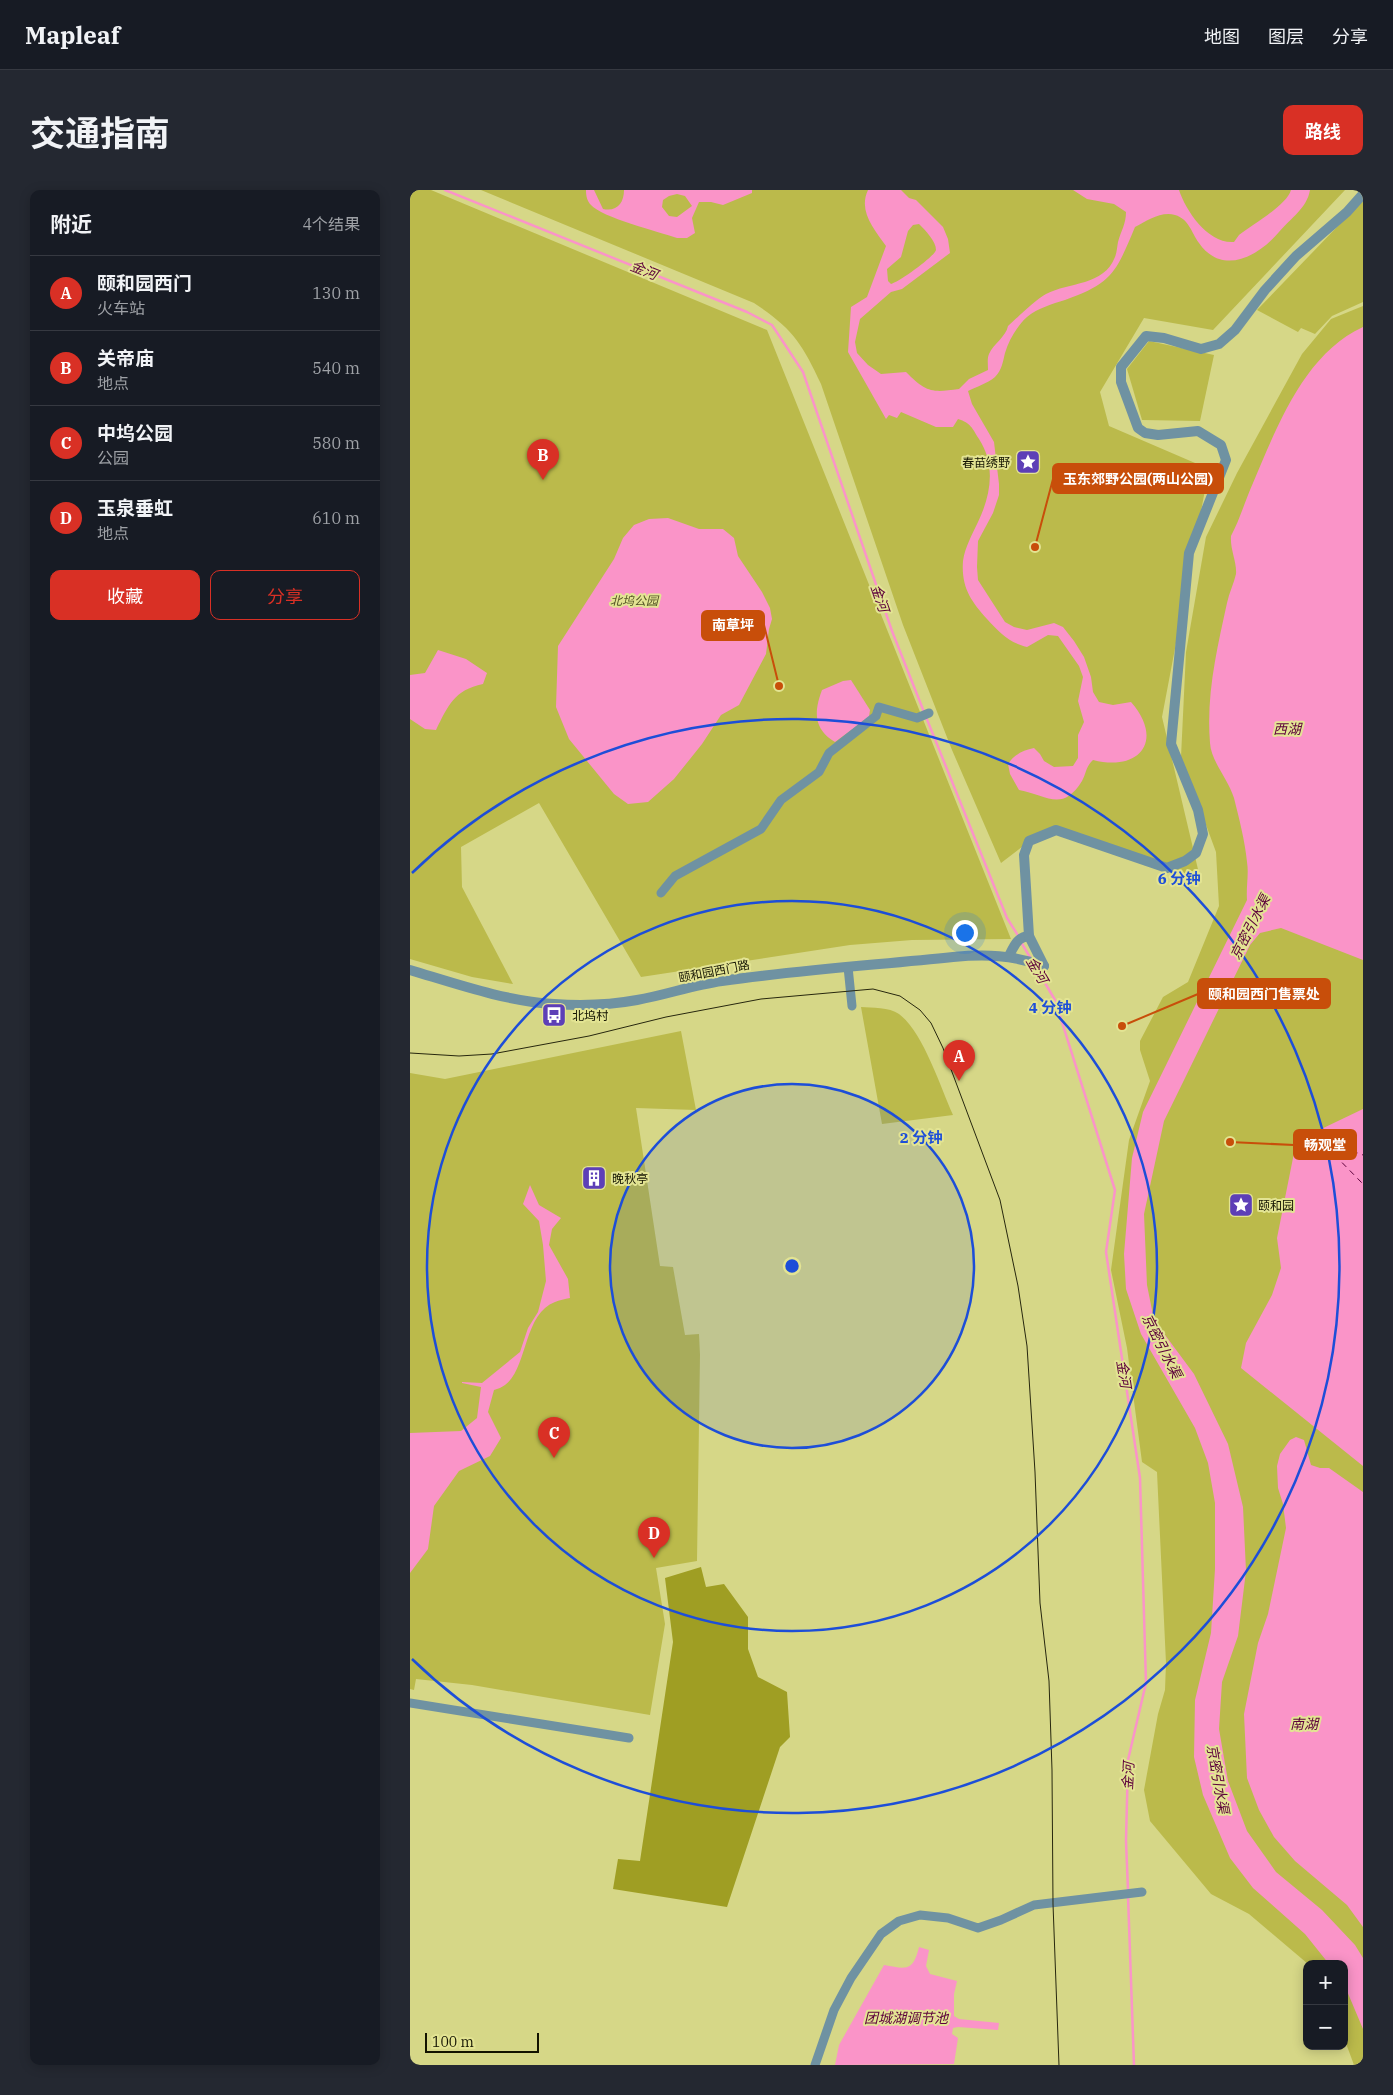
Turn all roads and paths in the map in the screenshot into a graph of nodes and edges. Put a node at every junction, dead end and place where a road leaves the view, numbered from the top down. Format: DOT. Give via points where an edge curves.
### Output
graph roads {
  1 [pos="1363,194"];
  2 [pos="926,714"];
  3 [pos="661,893"];
  4 [pos="1023,938"];
  5 [pos="1009,956"];
  6 [pos="848,967"];
  7 [pos="410,970"];
  8 [pos="852,1006"];
  9 [pos="410,1703"];
  10 [pos="629,1738"];
  11 [pos="1139,1892"];
  12 [pos="815,2065"];
  1 -- 4 [label="street" via="1296,256 1235,330 1219,344 1201,350 1164,338 1146,336 1121,367 1121,382 1138,428 1158,435 1198,431 1222,446 1226,460 1189,553 1170,744 1198,810 1203,834 1196,853 1167,868 1056,830 1029,842 1024,855"];
  2 -- 3 [label="street" via="917,718 879,707 876,716 828,753 819,772 781,800 761,829 675,876"];
  4 -- 5 [label="street"];
  4 -- 5 [label="street, 颐和园西门路" via="1044,966"];
  5 -- 6 [label="street, 颐和园西门路" via="976,955"];
  6 -- 7 [label="street, 颐和园西门路" via="719,981 638,1000 584,1006 514,999"];
  6 -- 8 [label="street"];
  9 -- 10 [label="street"];
  11 -- 12 [label="street" via="1034,1905 978,1928 948,1918 920,1915 899,1920 881,1934 851,1978 834,2010"];
}
